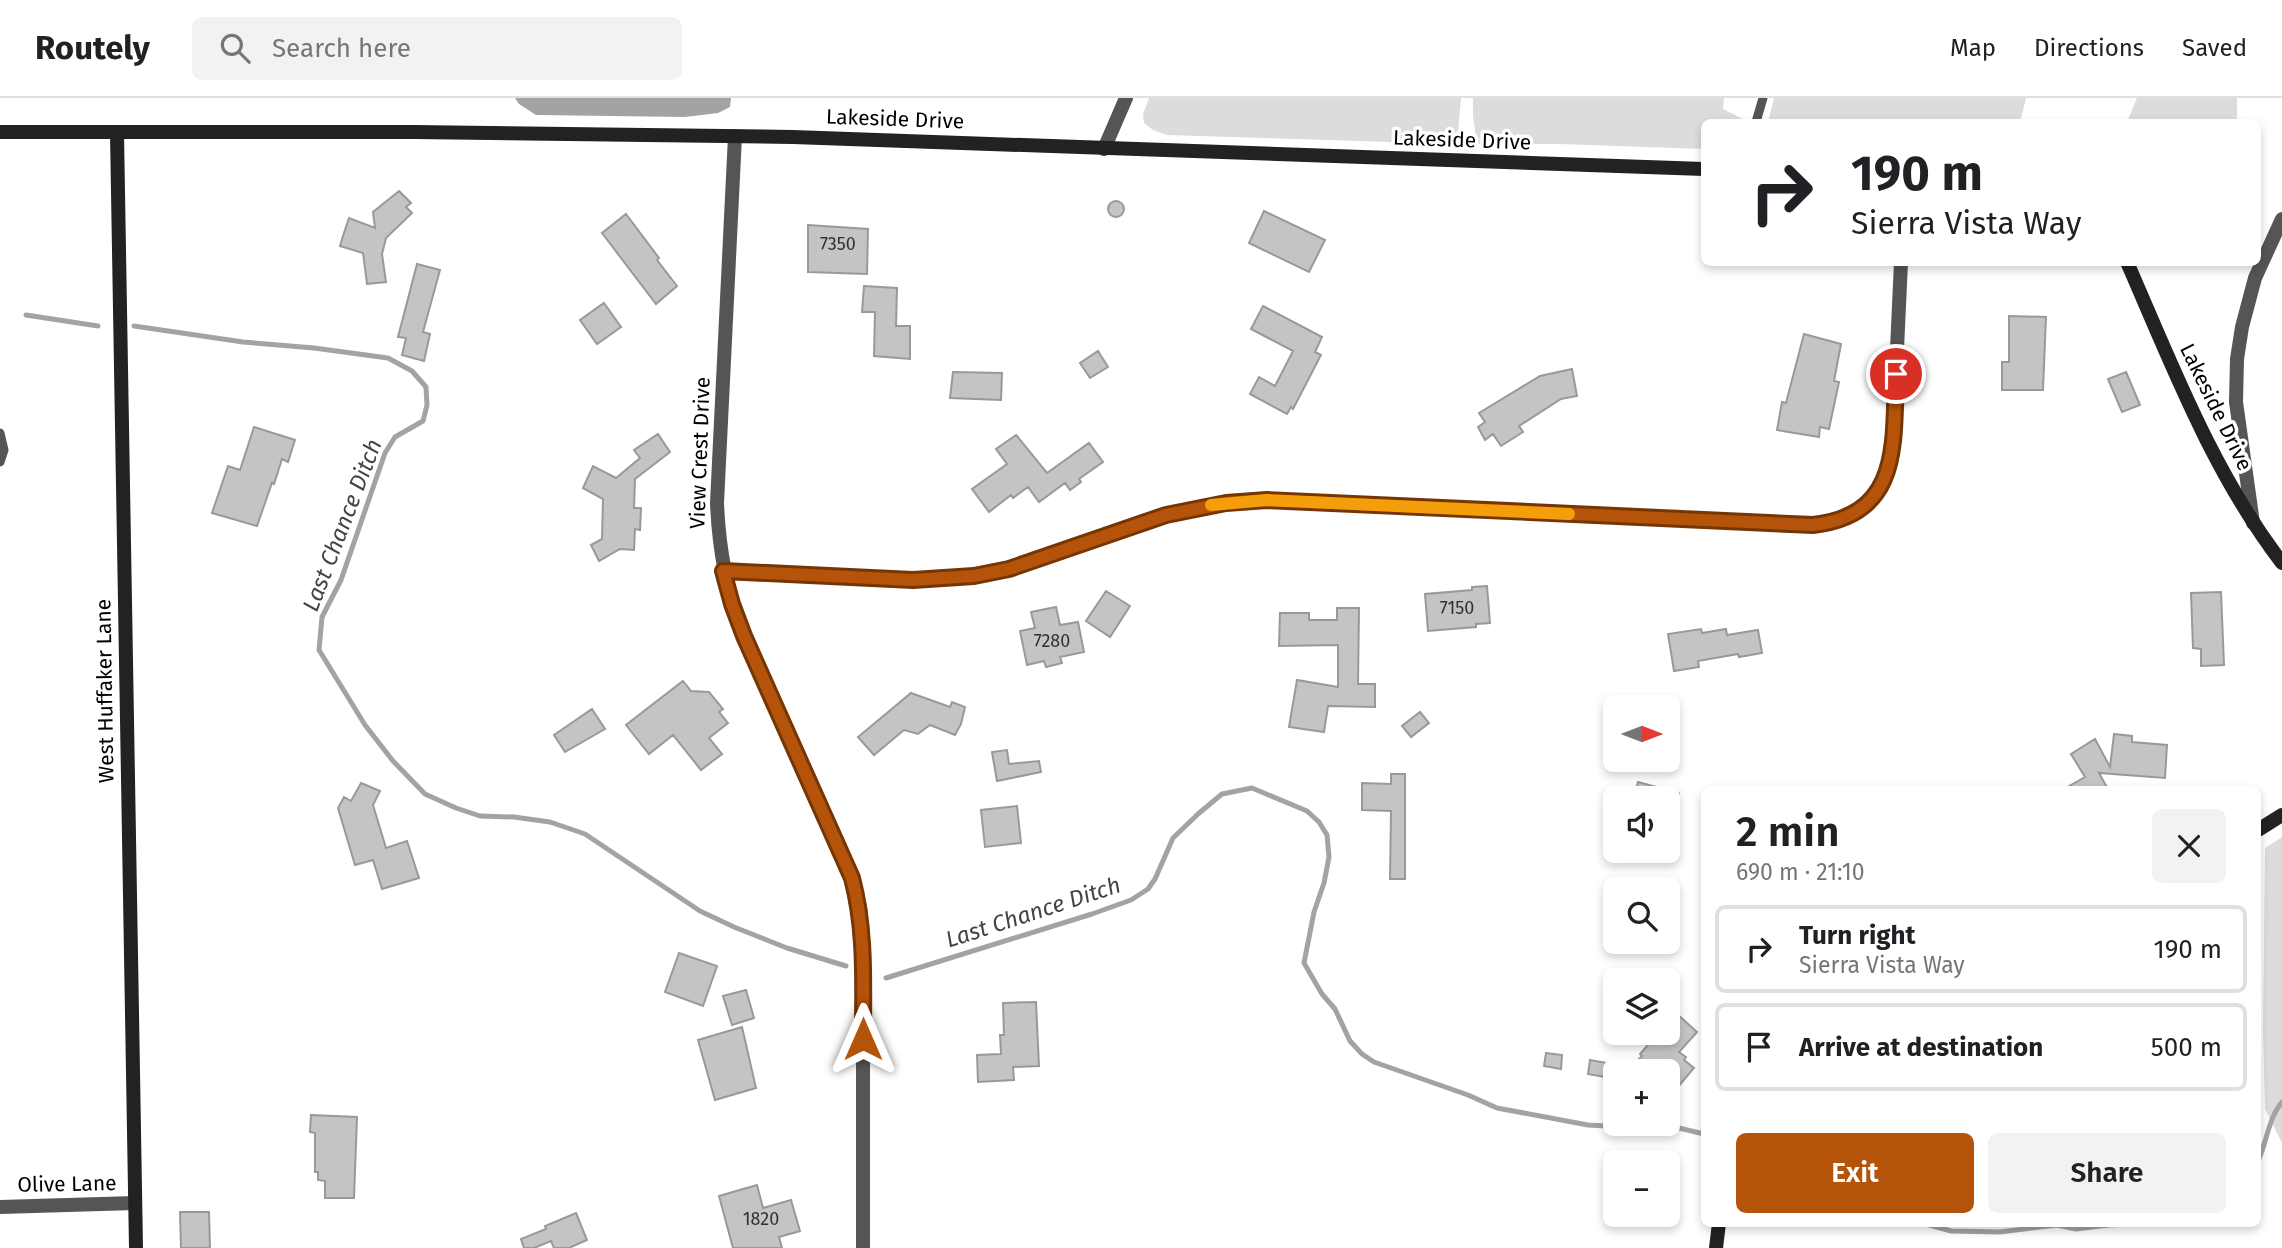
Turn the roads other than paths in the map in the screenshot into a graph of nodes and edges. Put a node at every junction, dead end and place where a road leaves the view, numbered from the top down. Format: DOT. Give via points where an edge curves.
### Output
graph roads {
  1 [pos="1126,98"];
  2 [pos="1763,98"];
  3 [pos="1757,119"];
  4 [pos="0,132"];
  5 [pos="117,133"];
  6 [pos="735,136"];
  7 [pos="1104,149"];
  8 [pos="1701,169"];
  9 [pos="2282,219"];
  10 [pos="2261,265"];
  11 [pos="1901,266"];
  12 [pos="2129,266"];
  13 [pos="2260,266"];
  14 [pos="0,433"];
  15 [pos="0,461"];
  16 [pos="2253,523"];
  17 [pos="2282,563"];
  18 [pos="723,571"];
  19 [pos="2282,815"];
  20 [pos="2261,828"];
  21 [pos="135,1203"];
  22 [pos="0,1207"];
  23 [pos="1719,1227"];
  24 [pos="136,1248"];
  25 [pos="863,1248"];
  26 [pos="1716,1248"];
  1 -- 7 [label="street"];
  2 -- 3 [label="lane"];
  4 -- 5 [label="street, Lakeside Drive"];
  5 -- 6 [label="street, Lakeside Drive"];
  5 -- 21 [label="street, West Huffaker Lane"];
  6 -- 7 [label="street, Lakeside Drive"];
  6 -- 18 [label="street, View Crest Drive" via="717,503"];
  7 -- 8 [label="street, Lakeside Drive"];
  9 -- 10 [label="street"];
  11 -- 18 [label="street" via="1892,458 1887,475 1865,506 1830,523 1267,500 1172,513 1009,569 974,576 913,580"];
  12 -- 16 [label="street, Lakeside Drive" via="2218,465"];
  13 -- 16 [label="street" via="2237,359 2236,402"];
  14 -- 15 [label="lane" via="4,450"];
  16 -- 17 [label="street, Lakeside Drive"];
  18 -- 25 [label="street, View Crest Drive" via="744,636 852,878 860,907"];
  19 -- 20 [label="street"];
  21 -- 22 [label="street, Olive Lane"];
  21 -- 24 [label="street, West Huffaker Lane"];
  23 -- 26 [label="street"];
}
